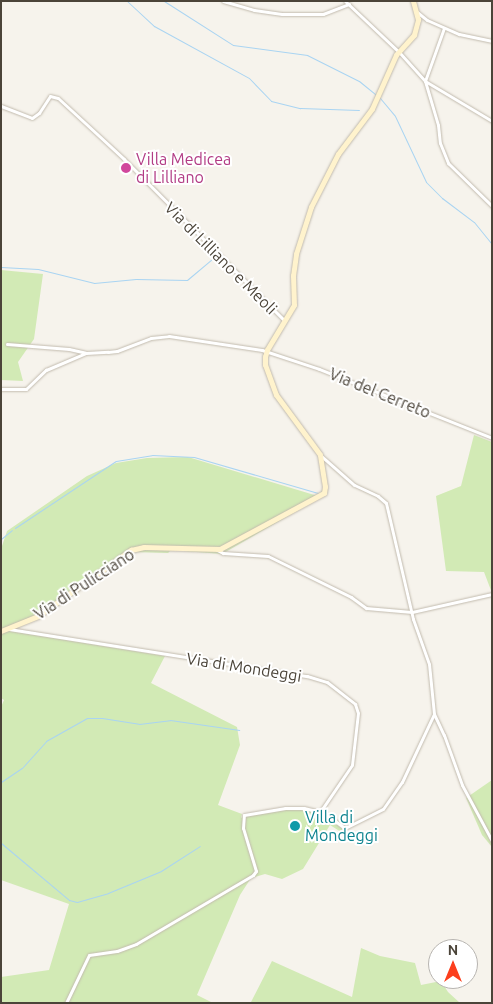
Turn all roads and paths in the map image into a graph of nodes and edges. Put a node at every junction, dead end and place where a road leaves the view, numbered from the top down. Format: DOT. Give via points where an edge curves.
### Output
graph roads {
  1 [pos="223,1"];
  2 [pos="345,1"];
  3 [pos="413,1"];
  4 [pos="349,4"];
  5 [pos="417,12"];
  6 [pos="418,20"];
  7 [pos="427,20"];
  8 [pos="444,28"];
  9 [pos="492,41"];
  10 [pos="399,52"];
  11 [pos="424,81"];
  12 [pos="1,106"];
  13 [pos="492,122"];
  14 [pos="492,206"];
  15 [pos="285,322"];
  16 [pos="7,344"];
  17 [pos="267,351"];
  18 [pos="86,353"];
  19 [pos="1,389"];
  20 [pos="492,438"];
  21 [pos="320,455"];
  22 [pos="217,550"];
  23 [pos="492,594"];
  24 [pos="410,605"];
  25 [pos="421,610"];
  26 [pos="401,612"];
  27 [pos="412,612"];
  28 [pos="413,619"];
  29 [pos="8,628"];
  30 [pos="1,631"];
  31 [pos="434,714"];
  32 [pos="320,812"];
  33 [pos="492,841"];
  34 [pos="66,1003"];
  1 -- 4 [label="street" via="282,14 323,14"];
  2 -- 4 [label="street"];
  3 -- 5 [label="street"];
  4 -- 10 [label="street"];
  5 -- 6 [label="street"];
  5 -- 7 [label="street"];
  6 -- 7 [label="street"];
  6 -- 10 [label="street" via="413,37"];
  7 -- 8 [label="street"];
  8 -- 9 [label="street"];
  8 -- 11 [label="street"];
  10 -- 11 [label="street"];
  10 -- 15 [label="street" via="372,110 338,154 312,203 296,254 294,305"];
  11 -- 13 [label="street"];
  11 -- 14 [label="street" via="448,163"];
  12 -- 15 [label="street, Via di Lilliano e Meoli" via="32,118 50,96 58,98 124,159"];
  15 -- 17 [label="street"];
  16 -- 18 [label="street"];
  17 -- 18 [label="street, Via del Cerreto" via="169,336 151,338 118,351"];
  17 -- 20 [label="street, Via del Cerreto"];
  17 -- 21 [label="street, Via di Pulicciano" via="266,365 276,395"];
  18 -- 19 [label="street" via="46,370 26,389"];
  21 -- 22 [label="street, Via di Pulicciano" via="325,487 323,494"];
  21 -- 24 [label="street" via="354,485 386,503"];
  22 -- 26 [label="street" via="268,556 351,597 361,606"];
  22 -- 29 [label="street, Via di Pulicciano" via="134,549 46,610"];
  23 -- 25 [label="street"];
  24 -- 25 [label="street"];
  24 -- 27 [label="street"];
  25 -- 27 [label="street"];
  26 -- 27 [label="street"];
  26 -- 28 [label="street"];
  27 -- 28 [label="street"];
  28 -- 31 [label="street" via="430,664"];
  29 -- 30 [label="street, Via di Pulicciano"];
  29 -- 32 [label="street, Via di Mondeggi" via="307,676 327,682 355,704 358,713 352,764"];
  31 -- 32 [label="street" via="402,782 383,809 346,828"];
  31 -- 33 [label="street" via="462,785"];
  32 -- 34 [label="street" via="285,808 244,815 243,828 256,870 253,875 136,944 89,955"];
}
